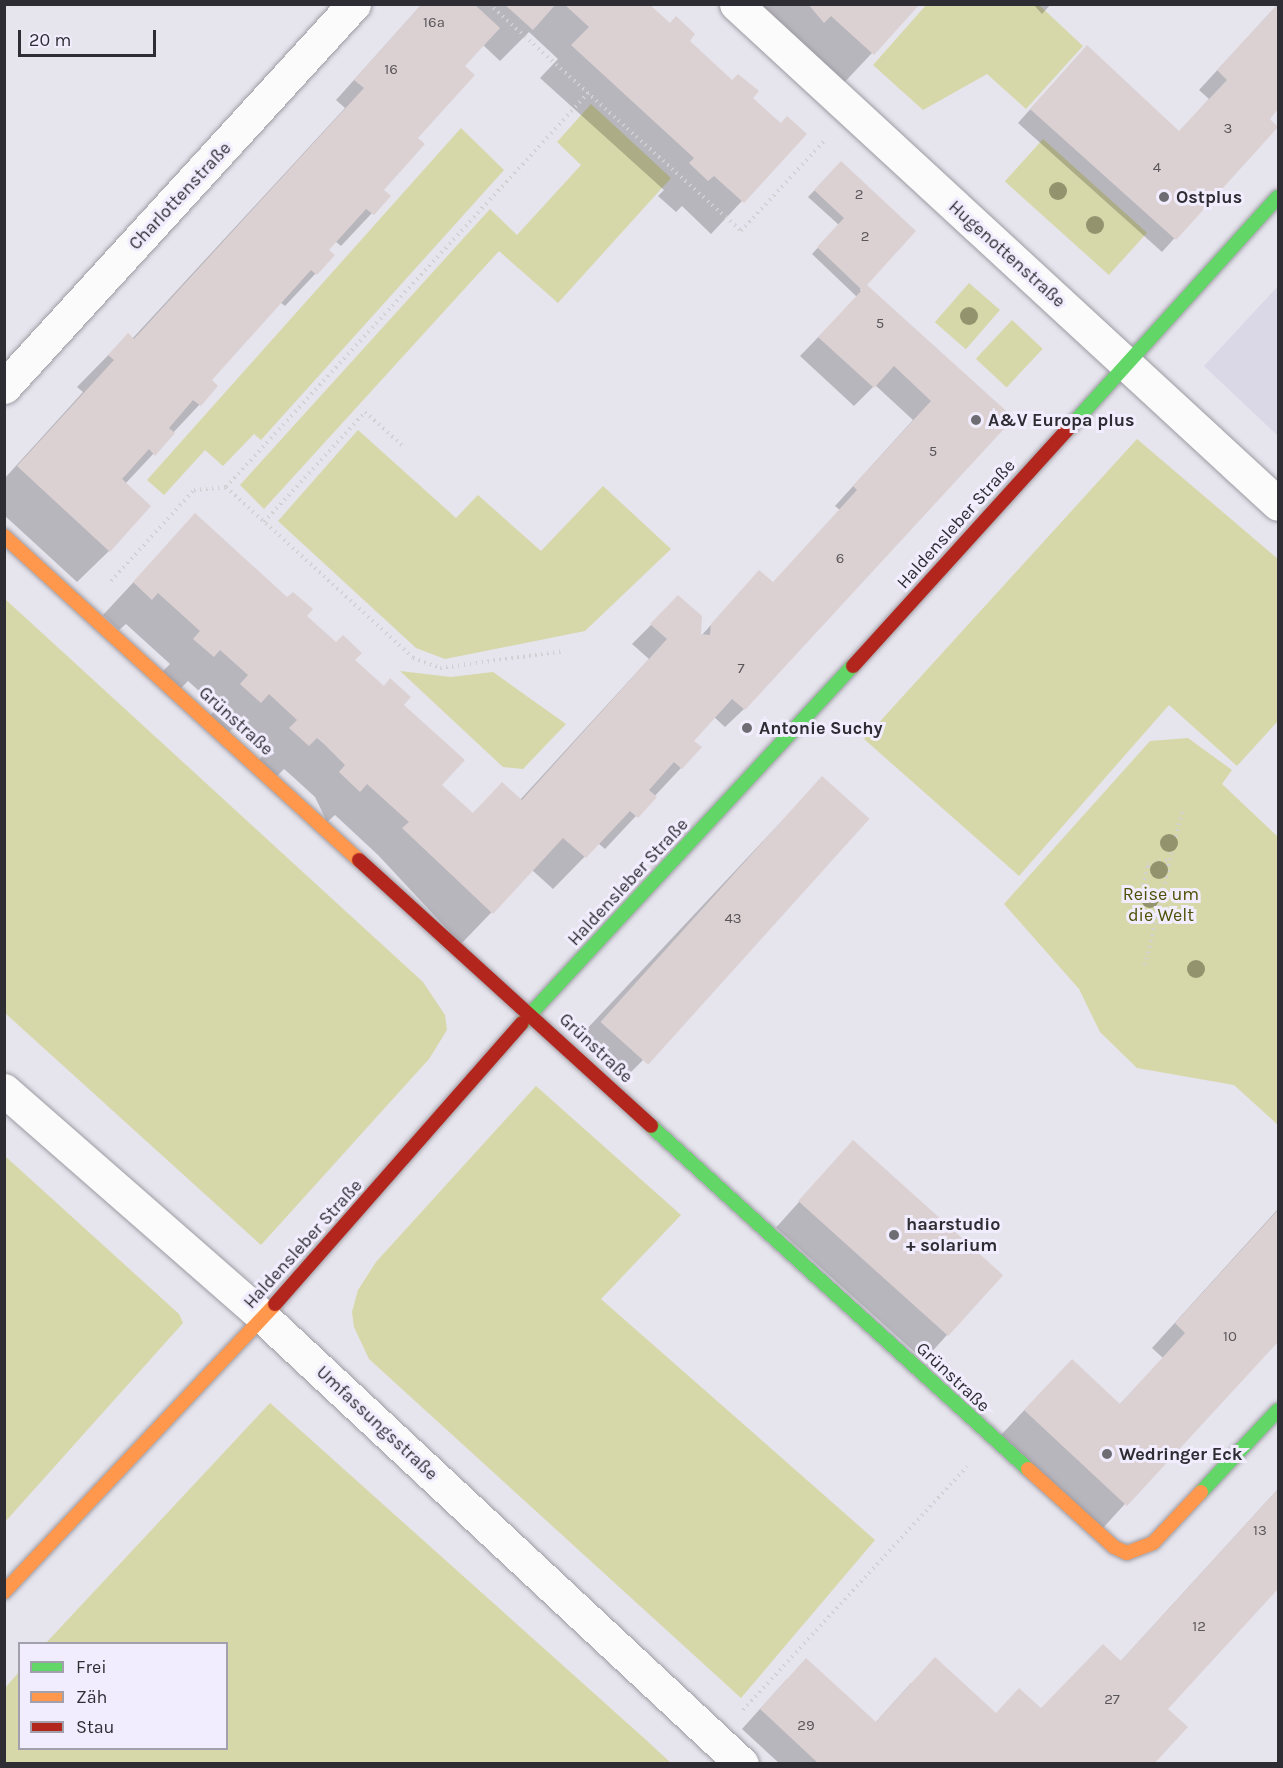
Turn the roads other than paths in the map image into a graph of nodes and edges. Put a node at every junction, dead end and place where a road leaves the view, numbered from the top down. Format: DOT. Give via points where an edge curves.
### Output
graph roads {
  1 [pos="354,4"];
  2 [pos="736,4"];
  3 [pos="1278,197"];
  4 [pos="1126,361"];
  5 [pos="4,387"];
  6 [pos="1278,504"];
  7 [pos="4,536"];
  8 [pos="531,1013"];
  9 [pos="4,1090"];
  10 [pos="263,1317"];
  11 [pos="1278,1410"];
  12 [pos="4,1593"];
  13 [pos="742,1764"];
  1 -- 5 [label="street, Charlottenstraße"];
  2 -- 4 [label="street, Hugenottenstraße"];
  3 -- 4 [label="street, Haldensleber Straße"];
  4 -- 6 [label="street, Hugenottenstraße"];
  4 -- 8 [label="street, Haldensleber Straße" via="809,715"];
  7 -- 8 [label="street, Grünstraße"];
  8 -- 10 [label="street, Haldensleber Straße"];
  8 -- 11 [label="street, Grünstraße" via="1119,1551 1146,1548 1168,1530"];
  9 -- 10 [label="street, Umfassungsstraße"];
  10 -- 12 [label="street, Haldensleber Straße"];
  10 -- 13 [label="street, Umfassungsstraße"];
}
